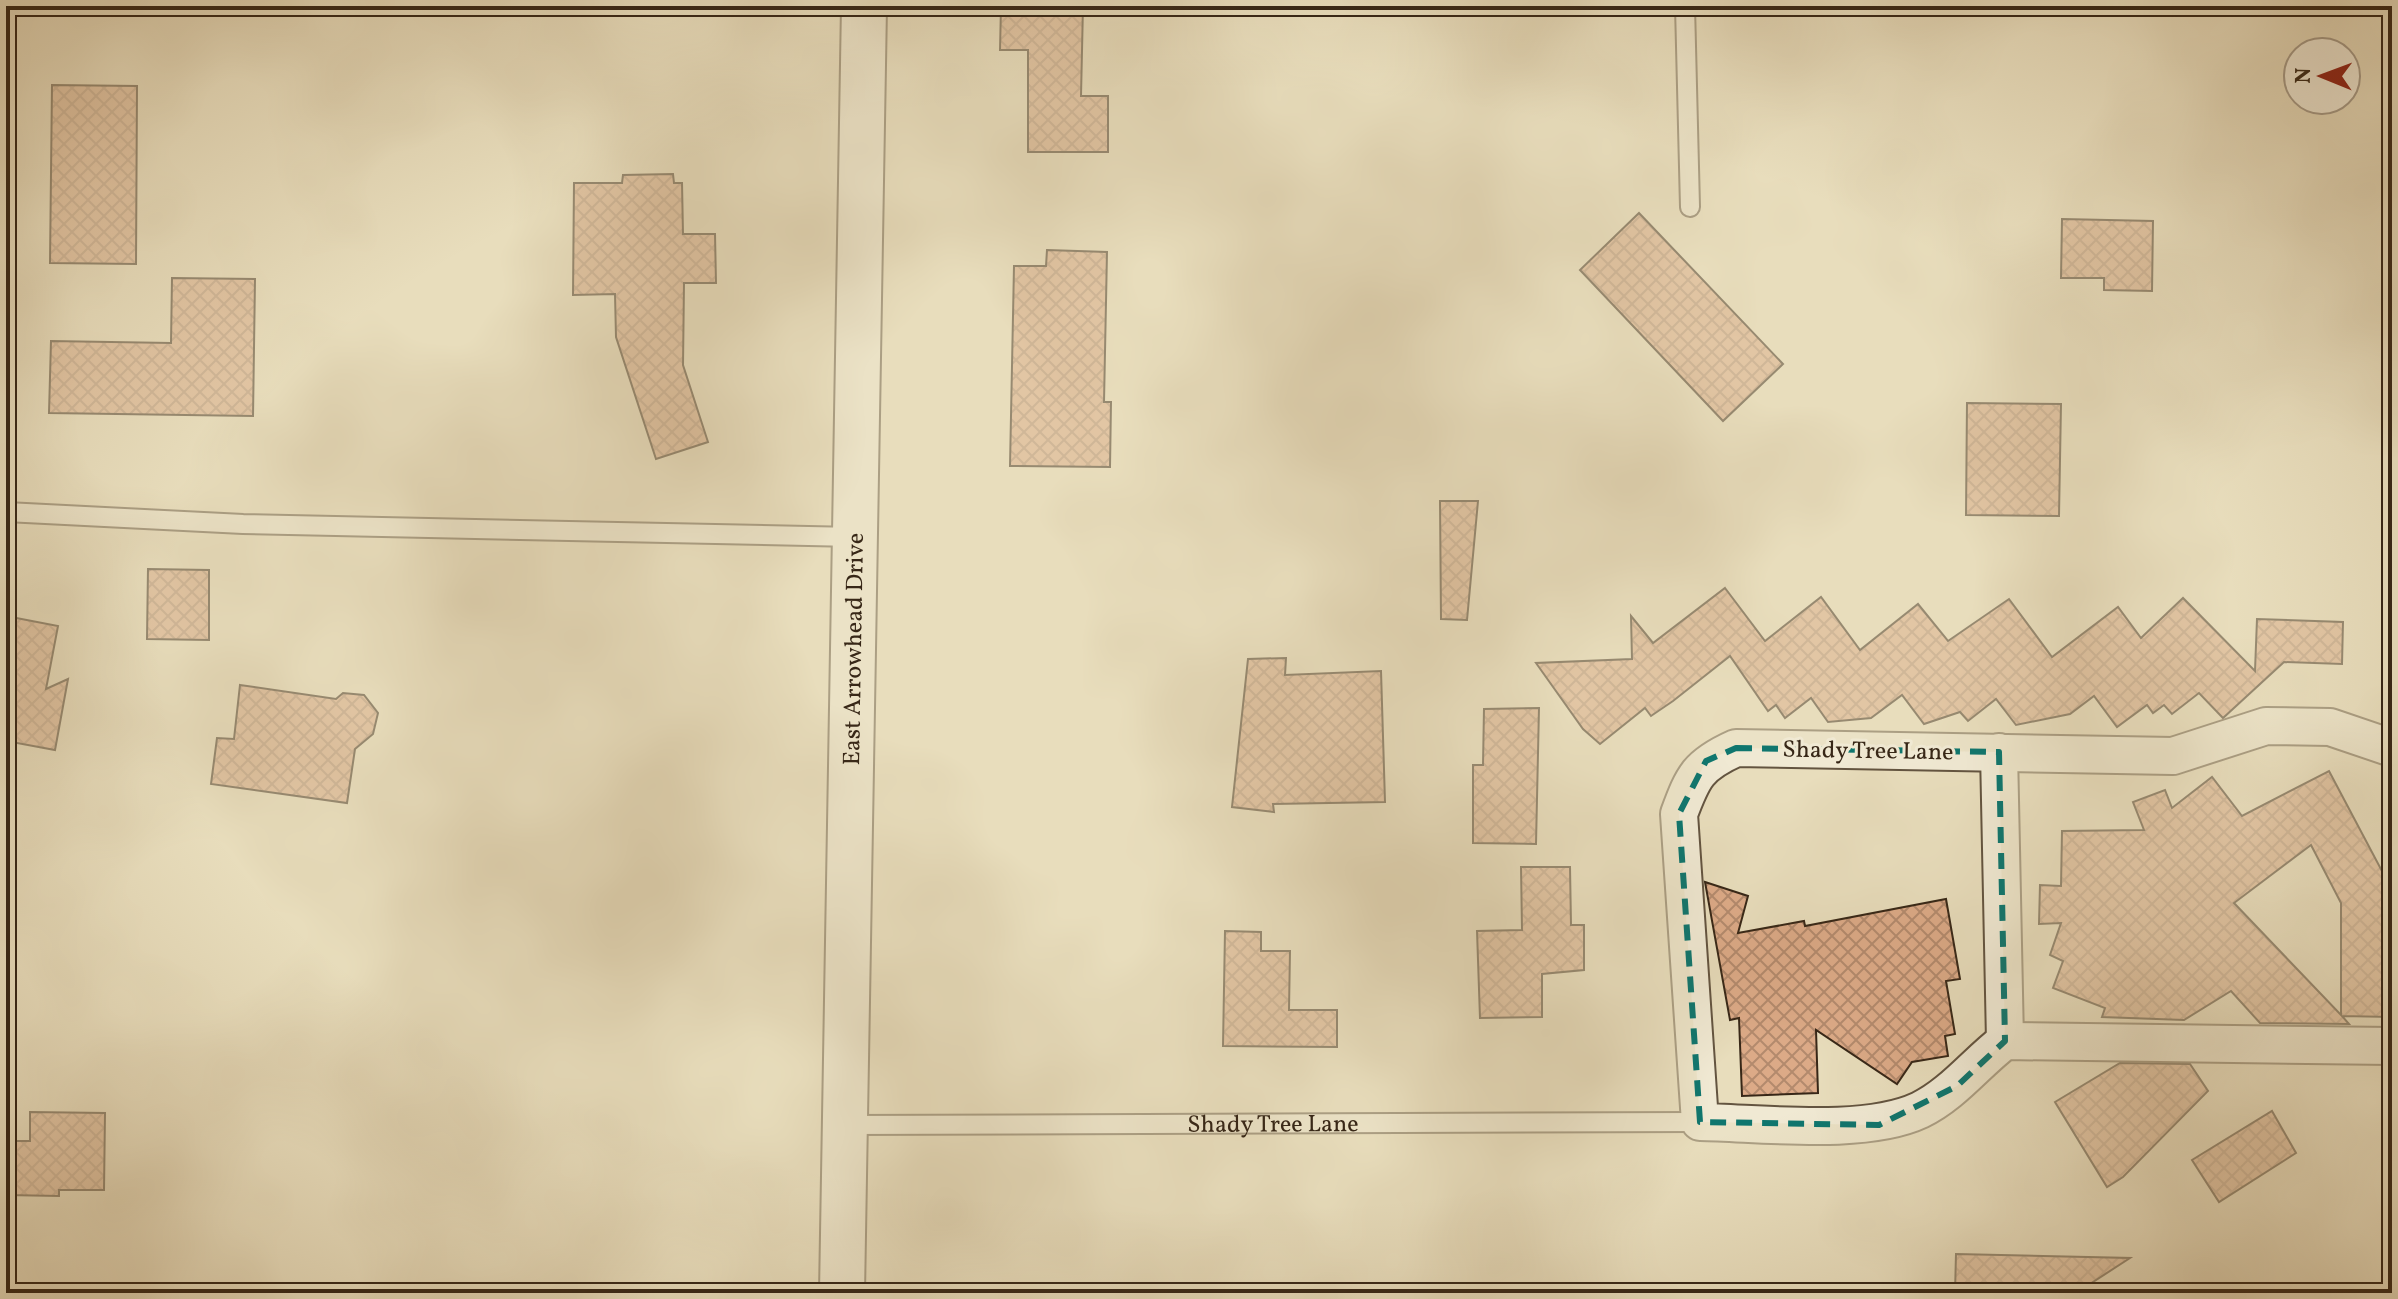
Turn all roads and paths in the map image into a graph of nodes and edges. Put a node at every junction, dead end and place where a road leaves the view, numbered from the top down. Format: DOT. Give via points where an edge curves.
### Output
graph roads {
  1 [pos="864,6"];
  2 [pos="1685,6"];
  3 [pos="1690,207"];
  4 [pos="6,512"];
  5 [pos="855,537"];
  6 [pos="2392,748"];
  7 [pos="1999,752"];
  8 [pos="2005,1041"];
  9 [pos="2392,1046"];
  10 [pos="1700,1122"];
  11 [pos="845,1125"];
  12 [pos="842,1293"];
  1 -- 5 [label="street, East Arrowhead Drive"];
  2 -- 3 [label="lane"];
  4 -- 5 [label="lane" via="243,524"];
  5 -- 11 [label="street, East Arrowhead Drive"];
  6 -- 7 [label="street, Shady Tree Lane" via="2330,727 2266,726 2173,756"];
  7 -- 8 [label="street"];
  7 -- 10 [label="street, Shady Tree Lane" via="1736,748 1706,761 1679,814"];
  8 -- 9 [label="street"];
  8 -- 10 [label="street, Shady Tree Lane" via="1957,1086 1920,1110 1879,1125"];
  10 -- 11 [label="lane, Shady Tree Lane"];
  11 -- 12 [label="street, East Arrowhead Drive"];
}
